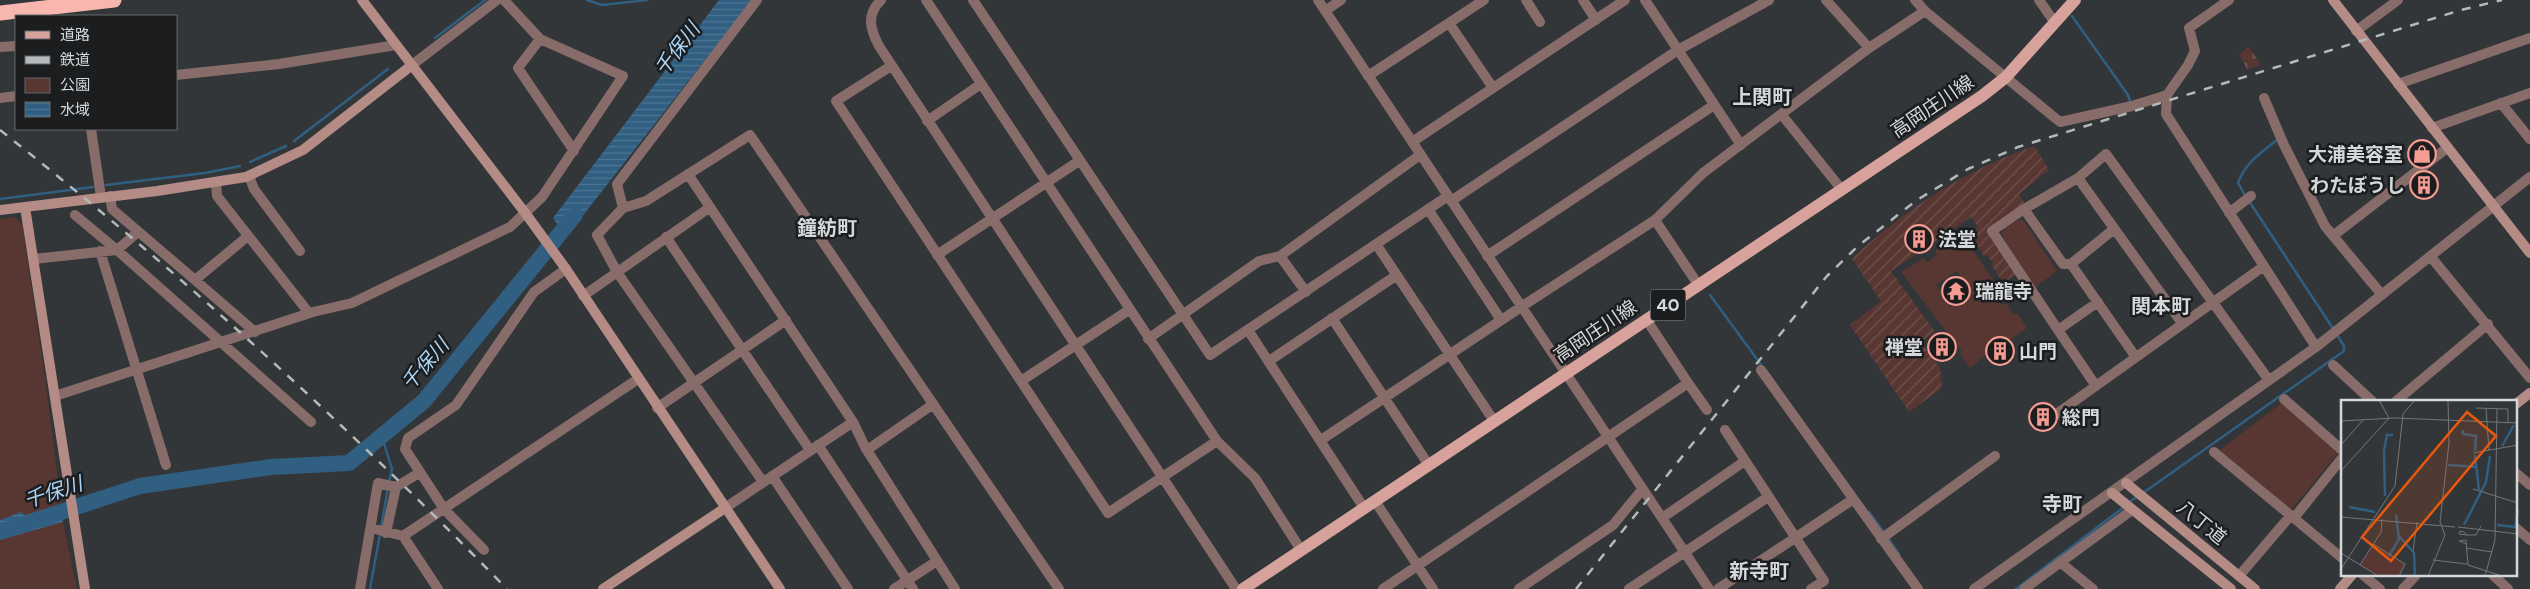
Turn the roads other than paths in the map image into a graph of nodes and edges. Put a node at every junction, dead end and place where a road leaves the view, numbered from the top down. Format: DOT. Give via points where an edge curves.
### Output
graph roads {
  1 [pos="26,0"];
  2 [pos="114,0"];
  3 [pos="362,0"];
  4 [pos="497,0"];
  5 [pos="504,0"];
  6 [pos="757,0"];
  7 [pos="881,0"];
  8 [pos="926,0"];
  9 [pos="973,0"];
  10 [pos="1318,0"];
  11 [pos="1341,0"];
  12 [pos="1463,0"];
  13 [pos="1484,0"];
  14 [pos="1526,0"];
  15 [pos="1583,0"];
  16 [pos="1625,0"];
  17 [pos="1645,0"];
  18 [pos="1768,0"];
  19 [pos="1826,0"];
  20 [pos="1915,0"];
  21 [pos="2039,0"];
  22 [pos="2075,0"];
  23 [pos="2228,0"];
  24 [pos="2333,0"];
  25 [pos="2398,0"];
  26 [pos="0,3"];
  27 [pos="74,7"];
  28 [pos="1469,10"];
  29 [pos="1325,11"];
  30 [pos="1925,11"];
  31 [pos="0,13"];
  32 [pos="1596,20"];
  33 [pos="1540,22"];
  34 [pos="1449,23"];
  35 [pos="2054,23"];
  36 [pos="2356,31"];
  37 [pos="2530,38"];
  38 [pos="540,39"];
  39 [pos="396,45"];
  40 [pos="0,46"];
  41 [pos="15,46"];
  42 [pos="1870,48"];
  43 [pos="1678,50"];
  44 [pos="412,65"];
  45 [pos="891,66"];
  46 [pos="178,75"];
  47 [pos="1368,76"];
  48 [pos="2006,77"];
  49 [pos="981,84"];
  50 [pos="2398,84"];
  51 [pos="1493,88"];
  52 [pos="2530,92"];
  53 [pos="2167,95"];
  54 [pos="15,96"];
  55 [pos="0,98"];
  56 [pos="2264,98"];
  57 [pos="2501,103"];
  58 [pos="1714,105"];
  59 [pos="1782,115"];
  60 [pos="927,121"];
  61 [pos="2432,128"];
  62 [pos="91,130"];
  63 [pos="2530,139"];
  64 [pos="1412,142"];
  65 [pos="1741,145"];
  66 [pos="2447,148"];
  67 [pos="574,151"];
  68 [pos="1420,155"];
  69 [pos="1079,161"];
  70 [pos="688,174"];
  71 [pos="249,176"];
  72 [pos="2530,177"];
  73 [pos="2078,178"];
  74 [pos="216,183"];
  75 [pos="1046,184"];
  76 [pos="1842,190"];
  77 [pos="2251,196"];
  78 [pos="106,197"];
  79 [pos="1449,199"];
  80 [pos="2492,206"];
  81 [pos="25,207"];
  82 [pos="623,208"];
  83 [pos="709,208"];
  84 [pos="2024,208"];
  85 [pos="1428,209"];
  86 [pos="0,210"];
  87 [pos="2229,213"];
  88 [pos="526,214"];
  89 [pos="75,215"];
  90 [pos="992,220"];
  91 [pos="1656,220"];
  92 [pos="2114,229"];
  93 [pos="138,232"];
  94 [pos="2334,235"];
  95 [pos="248,236"];
  96 [pos="666,237"];
  97 [pos="1376,244"];
  98 [pos="118,250"];
  99 [pos="100,251"];
  100 [pos="300,251"];
  101 [pos="2530,253"];
  102 [pos="937,254"];
  103 [pos="1280,256"];
  104 [pos="1487,256"];
  105 [pos="2431,257"];
  106 [pos="34,259"];
  107 [pos="2071,264"];
  108 [pos="2264,266"];
  109 [pos="566,269"];
  110 [pos="617,272"];
  111 [pos="1396,274"];
  112 [pos="195,280"];
  113 [pos="1699,286"];
  114 [pos="1306,292"];
  115 [pos="2382,294"];
  116 [pos="583,296"];
  117 [pos="2098,302"];
  118 [pos="2213,302"];
  119 [pos="1521,306"];
  120 [pos="1129,310"];
  121 [pos="309,313"];
  122 [pos="1184,315"];
  123 [pos="1332,318"];
  124 [pos="1646,319"];
  125 [pos="786,320"];
  126 [pos="1502,320"];
  127 [pos="2182,323"];
  128 [pos="2488,324"];
  129 [pos="1248,330"];
  130 [pos="2058,330"];
  131 [pos="255,332"];
  132 [pos="1148,339"];
  133 [pos="223,342"];
  134 [pos="1074,346"];
  135 [pos="2316,347"];
  136 [pos="741,350"];
  137 [pos="1451,355"];
  138 [pos="2135,356"];
  139 [pos="1269,361"];
  140 [pos="2333,365"];
  141 [pos="136,369"];
  142 [pos="1761,370"];
  143 [pos="1565,375"];
  144 [pos="2530,378"];
  145 [pos="638,379"];
  146 [pos="2268,379"];
  147 [pos="1021,380"];
  148 [pos="694,383"];
  149 [pos="1688,383"];
  150 [pos="2096,386"];
  151 [pos="2530,392"];
  152 [pos="55,396"];
  153 [pos="1385,398"];
  154 [pos="2284,399"];
  155 [pos="2371,400"];
  156 [pos="2397,400"];
  157 [pos="2518,402"];
  158 [pos="932,405"];
  159 [pos="657,408"];
  160 [pos="1707,410"];
  161 [pos="2048,420"];
  162 [pos="1494,421"];
  163 [pos="311,422"];
  164 [pos="853,422"];
  165 [pos="1725,430"];
  166 [pos="1607,439"];
  167 [pos="1321,440"];
  168 [pos="1217,441"];
  169 [pos="814,447"];
  170 [pos="2341,449"];
  171 [pos="867,450"];
  172 [pos="2214,452"];
  173 [pos="1995,456"];
  174 [pos="2341,459"];
  175 [pos="1745,460"];
  176 [pos="1428,464"];
  177 [pos="166,466"];
  178 [pos="419,473"];
  179 [pos="2518,475"];
  180 [pos="772,476"];
  181 [pos="1162,477"];
  182 [pos="763,482"];
  183 [pos="2126,483"];
  184 [pos="2530,486"];
  185 [pos="396,487"];
  186 [pos="1642,491"];
  187 [pos="2112,492"];
  188 [pos="1768,497"];
  189 [pos="1852,500"];
  190 [pos="1370,504"];
  191 [pos="725,508"];
  192 [pos="444,509"];
  193 [pos="2132,510"];
  194 [pos="2292,516"];
  195 [pos="1662,518"];
  196 [pos="371,528"];
  197 [pos="2518,530"];
  198 [pos="386,533"];
  199 [pos="403,536"];
  200 [pos="1796,538"];
  201 [pos="1881,539"];
  202 [pos="2530,540"];
  203 [pos="484,550"];
  204 [pos="1301,550"];
  205 [pos="1685,552"];
  206 [pos="2341,557"];
  207 [pos="937,561"];
  208 [pos="2060,562"];
  209 [pos="1417,567"];
  210 [pos="2240,576"];
  211 [pos="2351,576"];
  212 [pos="2364,576"];
  213 [pos="2415,576"];
  214 [pos="2494,576"];
  215 [pos="907,580"];
  216 [pos="1243,588"];
  217 [pos="2227,588"];
  218 [pos="85,589"];
  219 [pos="360,589"];
  220 [pos="438,589"];
  221 [pos="603,589"];
  222 [pos="780,589"];
  223 [pos="848,589"];
  224 [pos="894,589"];
  225 [pos="913,589"];
  226 [pos="955,589"];
  227 [pos="1059,589"];
  228 [pos="1383,589"];
  229 [pos="1433,589"];
  230 [pos="1518,589"];
  231 [pos="1629,589"];
  232 [pos="1709,589"];
  233 [pos="1718,589"];
  234 [pos="1811,589"];
  235 [pos="1918,589"];
  236 [pos="1974,589"];
  237 [pos="2024,589"];
  238 [pos="2093,589"];
  239 [pos="2256,589"];
  240 [pos="2340,589"];
  241 [pos="2380,589"];
  242 [pos="2402,589"];
  243 [pos="2508,589"];
  1 -- 26 [label="highway"];
  2 -- 27 [label="highway"];
  3 -- 39 [label="street"];
  4 -- 44 [label="street"];
  5 -- 38 [label="street"];
  6 -- 82 [label="street" via="617,184"];
  7 -- 45 [label="street" via="870,17 871,32"];
  8 -- 49 [label="street"];
  9 -- 69 [label="street"];
  10 -- 29 [label="street"];
  11 -- 29 [label="street"];
  12 -- 28 [label="street"];
  13 -- 28 [label="street"];
  14 -- 33 [label="street"];
  15 -- 32 [label="street"];
  16 -- 32 [label="street"];
  17 -- 43 [label="street"];
  18 -- 43 [label="street"];
  19 -- 42 [label="street"];
  20 -- 30 [label="street"];
  21 -- 35 [label="street"];
  22 -- 35 [label="main road, 高岡庄川線 / 40"];
  23 -- 53 [label="street" via="2190,28 2195,51"];
  24 -- 36 [label="street"];
  25 -- 36 [label="street"];
  27 -- 31 [label="highway"];
  28 -- 34 [label="street"];
  29 -- 47 [label="street"];
  30 -- 42 [label="street"];
  30 -- 48 [label="street"];
  32 -- 51 [label="street"];
  34 -- 47 [label="street"];
  34 -- 51 [label="street"];
  35 -- 48 [label="main road, 高岡庄川線 / 40"];
  36 -- 50 [label="street"];
  37 -- 50 [label="street"];
  38 -- 67 [label="street" via="518,68"];
  38 -- 67 [label="street" via="623,76"];
  39 -- 44 [label="street"];
  39 -- 46 [label="street" via="279,64"];
  40 -- 41 [label="street"];
  42 -- 59 [label="street"];
  43 -- 58 [label="street"];
  43 -- 79 [label="street"];
  44 -- 71 [label="street" via="303,150"];
  44 -- 88 [label="street"];
  45 -- 60 [label="street"];
  45 -- 102 [label="street" via="836,101"];
  47 -- 64 [label="street"];
  48 -- 53 [label="street" via="2060,122"];
  48 -- 76 [label="main road, 高岡庄川線 / 40"];
  49 -- 60 [label="street"];
  49 -- 75 [label="street"];
  50 -- 61 [label="street"];
  51 -- 64 [label="street"];
  52 -- 57 [label="street"];
  53 -- 87 [label="street" via="2166,114"];
  54 -- 55 [label="street"];
  56 -- 94 [label="street" via="2325,226"];
  57 -- 61 [label="street"];
  57 -- 63 [label="street"];
  58 -- 65 [label="street"];
  58 -- 104 [label="street"];
  59 -- 65 [label="street"];
  59 -- 76 [label="street"];
  60 -- 90 [label="street"];
  61 -- 66 [label="street"];
  62 -- 78 [label="street"];
  64 -- 68 [label="street"];
  65 -- 91 [label="street" via="1703,173"];
  66 -- 80 [label="street"];
  66 -- 94 [label="street"];
  67 -- 88 [label="street"];
  68 -- 79 [label="street"];
  68 -- 103 [label="street"];
  69 -- 75 [label="street"];
  69 -- 122 [label="street"];
  70 -- 82 [label="street" via="646,201"];
  70 -- 83 [label="street"];
  70 -- 158 [label="street" via="750,135"];
  71 -- 74 [label="street"];
  71 -- 100 [label="street" via="254,189"];
  72 -- 80 [label="street"];
  73 -- 84 [label="street"];
  73 -- 92 [label="street"];
  73 -- 118 [label="street" via="2106,154"];
  74 -- 78 [label="street"];
  74 -- 95 [label="street" via="217,196"];
  75 -- 90 [label="street"];
  75 -- 120 [label="street"];
  76 -- 113 [label="main road, 高岡庄川線 / 40"];
  77 -- 87 [label="street"];
  78 -- 81 [label="street"];
  78 -- 93 [label="street" via="112,209"];
  79 -- 85 [label="street"];
  79 -- 104 [label="street"];
  80 -- 101 [label="street"];
  80 -- 105 [label="street"];
  81 -- 86 [label="street"];
  81 -- 106 [label="street"];
  82 -- 110 [label="street" via="597,234"];
  83 -- 96 [label="street"];
  83 -- 125 [label="street"];
  84 -- 107 [label="street" via="2063,264"];
  84 -- 130 [label="street" via="1992,230"];
  85 -- 97 [label="street"];
  85 -- 126 [label="street"];
  87 -- 108 [label="street"];
  88 -- 109 [label="street"];
  88 -- 121 [label="street" via="510,227 352,303"];
  89 -- 98 [label="street"];
  90 -- 102 [label="street"];
  90 -- 134 [label="street"];
  91 -- 113 [label="street"];
  91 -- 119 [label="street"];
  92 -- 107 [label="street"];
  92 -- 127 [label="street"];
  93 -- 98 [label="street"];
  93 -- 112 [label="street"];
  94 -- 115 [label="street"];
  95 -- 112 [label="street"];
  95 -- 121 [label="street"];
  96 -- 110 [label="street"];
  96 -- 136 [label="street"];
  97 -- 111 [label="street"];
  97 -- 114 [label="street"];
  98 -- 99 [label="street"];
  98 -- 133 [label="street"];
  99 -- 106 [label="street"];
  99 -- 141 [label="street"];
  102 -- 147 [label="street"];
  103 -- 114 [label="street"];
  103 -- 122 [label="street" via="1259,262"];
  104 -- 119 [label="street"];
  105 -- 115 [label="street"];
  105 -- 128 [label="street"];
  106 -- 152 [label="street"];
  107 -- 117 [label="street"];
  108 -- 118 [label="street"];
  108 -- 135 [label="street"];
  109 -- 116 [label="street"];
  109 -- 178 [label="street" via="534,292 456,405 408,438 405,449"];
  110 -- 116 [label="street"];
  110 -- 148 [label="street"];
  111 -- 123 [label="street"];
  111 -- 137 [label="street"];
  112 -- 131 [label="street"];
  113 -- 124 [label="main road, 高岡庄川線 / 40"];
  114 -- 129 [label="street"];
  115 -- 135 [label="street"];
  116 -- 145 [label="street"];
  117 -- 130 [label="street"];
  117 -- 138 [label="street"];
  118 -- 127 [label="street"];
  118 -- 146 [label="street"];
  119 -- 126 [label="street"];
  119 -- 143 [label="street"];
  120 -- 132 [label="street"];
  120 -- 134 [label="street"];
  121 -- 131 [label="street"];
  122 -- 129 [label="street" via="1210,355"];
  122 -- 132 [label="street"];
  123 -- 139 [label="street"];
  123 -- 153 [label="street"];
  124 -- 143 [label="main road, 高岡庄川線 / 40"];
  124 -- 149 [label="street"];
  125 -- 136 [label="street"];
  125 -- 164 [label="street"];
  126 -- 137 [label="street"];
  127 -- 138 [label="street"];
  128 -- 144 [label="street"];
  128 -- 156 [label="street"];
  129 -- 139 [label="street"];
  130 -- 150 [label="street"];
  131 -- 133 [label="street"];
  132 -- 168 [label="street"];
  133 -- 141 [label="street"];
  133 -- 163 [label="street"];
  134 -- 147 [label="street"];
  134 -- 181 [label="street"];
  135 -- 146 [label="street"];
  136 -- 148 [label="street"];
  136 -- 169 [label="street"];
  137 -- 153 [label="street"];
  137 -- 162 [label="street"];
  138 -- 150 [label="street"];
  139 -- 167 [label="street"];
  140 -- 155 [label="street"];
  141 -- 152 [label="street"];
  141 -- 177 [label="street"];
  142 -- 189 [label="street"];
  143 -- 162 [label="main road, 高岡庄川線 / 40"];
  143 -- 166 [label="street"];
  145 -- 159 [label="street"];
  145 -- 192 [label="street"];
  146 -- 183 [label="street"];
  147 -- 181 [label="street" via="1108,513"];
  148 -- 159 [label="street"];
  148 -- 182 [label="street"];
  149 -- 160 [label="street"];
  149 -- 166 [label="street"];
  150 -- 161 [label="street"];
  151 -- 157 [label="street"];
  152 -- 218 [label="street"];
  153 -- 167 [label="street"];
  153 -- 176 [label="street"];
  154 -- 170 [label="street"];
  158 -- 171 [label="street"];
  158 -- 227 [label="street"];
  159 -- 191 [label="street"];
  162 -- 176 [label="main road, 高岡庄川線 / 40"];
  164 -- 169 [label="street"];
  164 -- 171 [label="street"];
  165 -- 175 [label="street"];
  166 -- 186 [label="street"];
  166 -- 209 [label="street"];
  167 -- 190 [label="street"];
  168 -- 181 [label="street"];
  168 -- 204 [label="street" via="1255,478"];
  169 -- 180 [label="street"];
  169 -- 215 [label="street"];
  171 -- 207 [label="street"];
  172 -- 194 [label="street"];
  173 -- 201 [label="street"];
  174 -- 194 [label="street"];
  175 -- 188 [label="street"];
  175 -- 195 [label="street"];
  176 -- 190 [label="main road, 高岡庄川線 / 40"];
  178 -- 185 [label="street"];
  178 -- 192 [label="street"];
  179 -- 184 [label="street"];
  180 -- 182 [label="street"];
  180 -- 223 [label="street"];
  181 -- 216 [label="street"];
  182 -- 191 [label="street"];
  183 -- 187 [label="street"];
  183 -- 210 [label="street, 八丁道"];
  185 -- 196 [label="street" via="378,483"];
  185 -- 198 [label="street"];
  186 -- 195 [label="street"];
  186 -- 230 [label="street" via="1613,525"];
  187 -- 193 [label="street, 八丁道"];
  187 -- 236 [label="street"];
  188 -- 200 [label="street"];
  188 -- 205 [label="street"];
  189 -- 200 [label="street"];
  189 -- 201 [label="street"];
  190 -- 204 [label="main road, 高岡庄川線 / 40"];
  190 -- 209 [label="street"];
  191 -- 221 [label="street"];
  191 -- 222 [label="street"];
  192 -- 199 [label="street"];
  192 -- 203 [label="street"];
  193 -- 208 [label="street"];
  193 -- 217 [label="street, 八丁道"];
  194 -- 206 [label="street"];
  194 -- 210 [label="street"];
  195 -- 205 [label="street"];
  196 -- 198 [label="street"];
  196 -- 219 [label="street"];
  197 -- 202 [label="street"];
  198 -- 199 [label="street"];
  199 -- 220 [label="street"];
  200 -- 233 [label="street"];
  200 -- 234 [label="street" via="1824,581"];
  201 -- 235 [label="street"];
  204 -- 216 [label="main road, 高岡庄川線 / 40"];
  205 -- 231 [label="street"];
  205 -- 232 [label="street"];
  207 -- 215 [label="street"];
  207 -- 226 [label="street"];
  208 -- 237 [label="street"];
  208 -- 238 [label="street"];
  209 -- 228 [label="street"];
  209 -- 229 [label="street"];
  210 -- 239 [label="street, 八丁道"];
  211 -- 240 [label="street"];
  212 -- 241 [label="street"];
  213 -- 242 [label="street"];
  214 -- 243 [label="street"];
  215 -- 224 [label="street"];
  215 -- 225 [label="street"];
}
